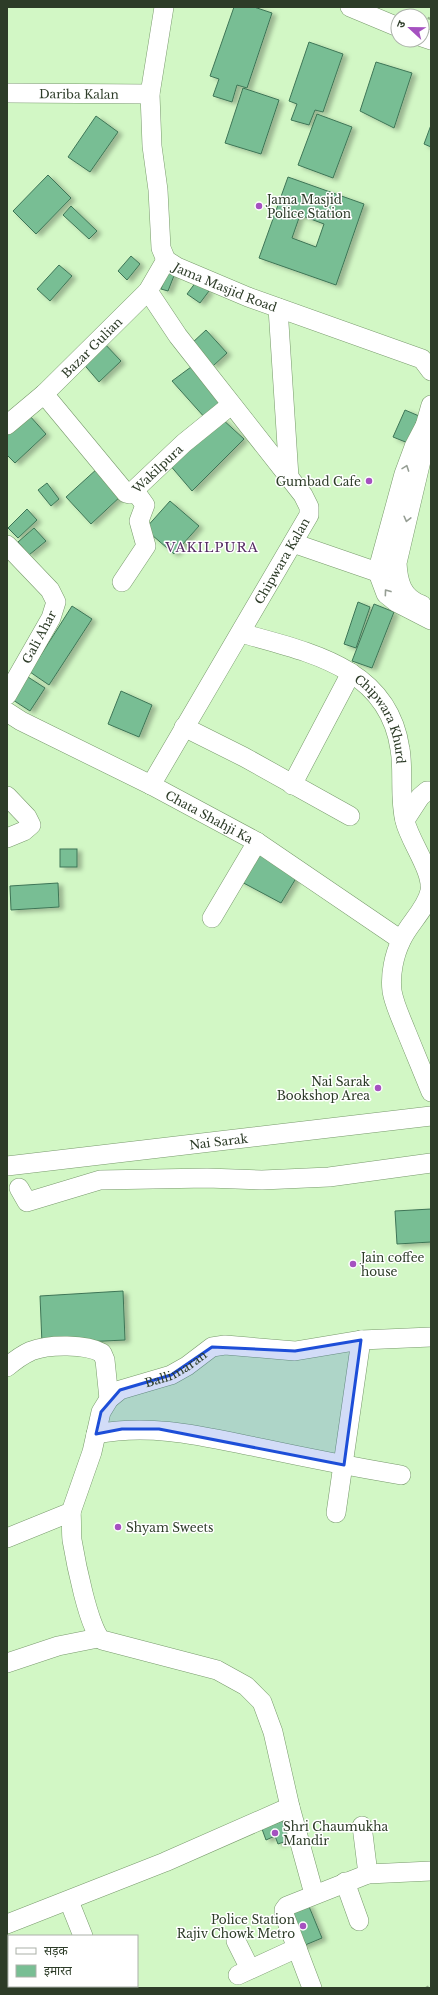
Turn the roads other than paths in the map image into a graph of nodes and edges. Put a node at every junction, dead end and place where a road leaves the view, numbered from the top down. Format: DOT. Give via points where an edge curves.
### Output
graph roads {
  1 [pos="164,7"];
  2 [pos="350,7"];
  3 [pos="390,24"];
  4 [pos="7,93"];
  5 [pos="150,94"];
  6 [pos="166,260"];
  7 [pos="148,292"];
  8 [pos="278,308"];
  9 [pos="431,371"];
  10 [pos="44,394"];
  11 [pos="231,405"];
  12 [pos="431,406"];
  13 [pos="7,425"];
  14 [pos="425,426"];
  15 [pos="289,477"];
  16 [pos="135,491"];
  17 [pos="293,543"];
  18 [pos="7,545"];
  19 [pos="380,573"];
  20 [pos="122,582"];
  21 [pos="431,608"];
  22 [pos="431,620"];
  23 [pos="240,633"];
  24 [pos="351,673"];
  25 [pos="7,695"];
  26 [pos="7,712"];
  27 [pos="184,727"];
  28 [pos="151,785"];
  29 [pos="292,785"];
  30 [pos="431,791"];
  31 [pos="7,796"];
  32 [pos="350,816"];
  33 [pos="405,820"];
  34 [pos="7,838"];
  35 [pos="257,842"];
  36 [pos="212,918"];
  37 [pos="401,940"];
  38 [pos="431,1092"];
  39 [pos="431,1116"];
  40 [pos="431,1163"];
  41 [pos="16,1165"];
  42 [pos="13,1190"];
  43 [pos="431,1337"];
  44 [pos="361,1340"];
  45 [pos="7,1366"];
  46 [pos="109,1399"];
  47 [pos="96,1434"];
  48 [pos="344,1465"];
  49 [pos="401,1476"];
  50 [pos="71,1512"];
  51 [pos="336,1513"];
  52 [pos="7,1538"];
  53 [pos="98,1638"];
  54 [pos="7,1663"];
  55 [pos="290,1807"];
  56 [pos="362,1826"];
  57 [pos="431,1871"];
  58 [pos="368,1874"];
  59 [pos="345,1882"];
  60 [pos="314,1894"];
  61 [pos="69,1901"];
  62 [pos="359,1921"];
  63 [pos="7,1924"];
  64 [pos="83,1935"];
  65 [pos="236,1941"];
  66 [pos="297,1948"];
  67 [pos="312,1988"];
  1 -- 5 [label="street, Jama Masjid Road"];
  2 -- 3 [label="street"];
  4 -- 5 [label="street, Dariba Kalan"];
  5 -- 6 [label="street, Jama Masjid Road" via="152,146 162,248"];
  6 -- 7 [label="street, Bazar Gulian"];
  6 -- 8 [label="street, Jama Masjid Road" via="177,267"];
  7 -- 10 [label="street, Bazar Gulian"];
  7 -- 11 [label="street, Chipwara Kalan"];
  8 -- 9 [label="street, Jama Masjid Road" via="422,359"];
  8 -- 15 [label="street"];
  10 -- 13 [label="street, Bazar Gulian"];
  10 -- 16 [label="street, Wakilpura" via="126,492 130,494"];
  11 -- 15 [label="street, Chipwara Kalan"];
  11 -- 16 [label="street, Wakilpura" via="184,443"];
  12 -- 14 [label="street"];
  19 -- 14 [label="street, one-way" via="380,562 404,474 414,446"];
  14 -- 21 [label="street, one-way" via="424,448 397,563 398,578 404,594 417,603"];
  15 -- 17 [label="street, Chipwara Kalan" via="303,495 309,515"];
  16 -- 20 [label="street" via="145,505 138,519 146,546"];
  17 -- 19 [label="street"];
  17 -- 23 [label="street, Chipwara Kalan"];
  18 -- 25 [label="street, Gali Ahar" via="50,590 56,602 51,618"];
  22 -- 19 [label="street, one-way" via="386,594"];
  23 -- 24 [label="street, Chipwara Khurd" via="306,652 340,665"];
  23 -- 27 [label="street, Chipwara Kalan"];
  24 -- 29 [label="street"];
  24 -- 33 [label="street, Chipwara Khurd" via="369,686 390,714 400,748"];
  26 -- 28 [label="street, Chata Shahji Ka"];
  27 -- 28 [label="street, Chipwara Kalan"];
  27 -- 29 [label="street"];
  28 -- 35 [label="street, Chata Shahji Ka"];
  29 -- 32 [label="street"];
  30 -- 33 [label="street" via="420,797"];
  31 -- 34 [label="street" via="27,817 31,825"];
  33 -- 37 [label="street, Chipwara Khurd" via="414,847 429,875 430,892"];
  35 -- 36 [label="street"];
  35 -- 37 [label="street, Chata Shahji Ka"];
  37 -- 38 [label="street, Chipwara Khurd" via="392,968 392,990 397,1009"];
  39 -- 41 [label="street, Nai Sarak"];
  40 -- 42 [label="street" via="329,1178 100,1180 27,1202"];
  41 -- 42 [label="street"];
  43 -- 44 [label="street, Ballimaran"];
  44 -- 46 [label="street, Ballimaran" via="295,1351 224,1345 212,1347 171,1375 120,1390"];
  44 -- 48 [label="street"];
  45 -- 46 [label="street" via="32,1351 80,1346 93,1348 102,1353 105,1360"];
  46 -- 47 [label="street" via="101,1412"];
  47 -- 48 [label="street" via="122,1429 160,1430"];
  47 -- 50 [label="street"];
  48 -- 49 [label="street"];
  48 -- 51 [label="street"];
  50 -- 52 [label="street"];
  50 -- 53 [label="street" via="74,1548 89,1616"];
  53 -- 54 [label="street" via="58,1646"];
  53 -- 55 [label="street" via="217,1670 246,1686 262,1702 273,1732"];
  55 -- 60 [label="street"];
  55 -- 61 [label="street"];
  56 -- 58 [label="street"];
  57 -- 58 [label="street"];
  58 -- 59 [label="street"];
  59 -- 60 [label="street"];
  59 -- 62 [label="street"];
  60 -- 66 [label="street" via="287,1906 284,1910"];
  61 -- 63 [label="street"];
  61 -- 64 [label="street"];
  65 -- 66 [label="street" via="244,1972"];
  66 -- 67 [label="street"];
}
